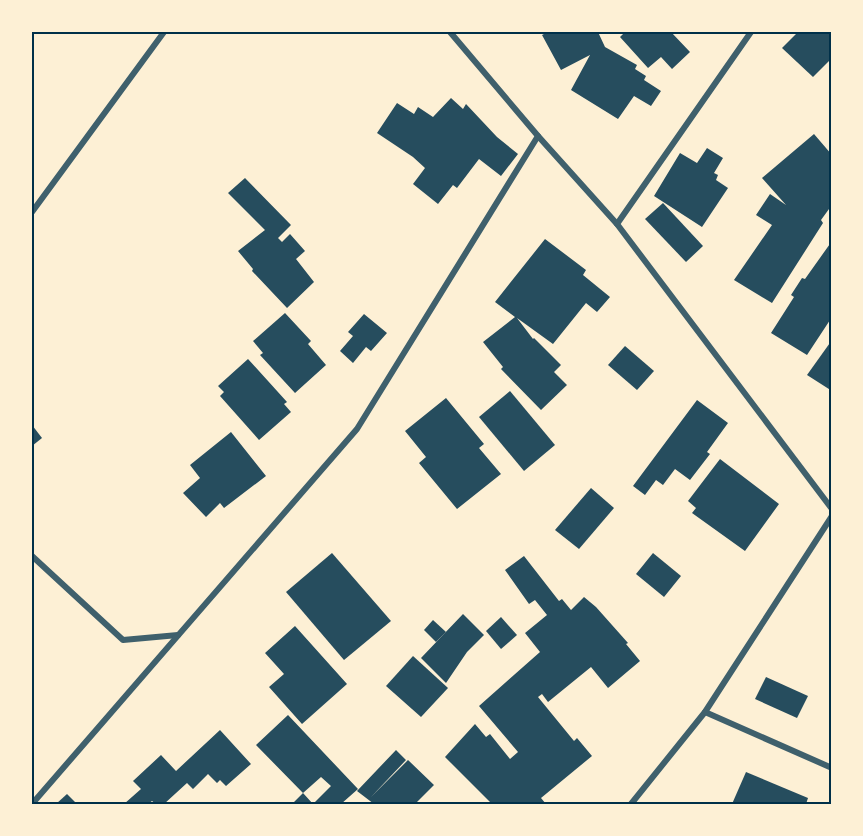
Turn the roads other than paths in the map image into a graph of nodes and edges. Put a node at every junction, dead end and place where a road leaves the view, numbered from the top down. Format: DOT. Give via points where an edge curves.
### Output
graph roads {
  1 [pos="164,32"];
  2 [pos="450,32"];
  3 [pos="751,32"];
  4 [pos="538,136"];
  5 [pos="32,212"];
  6 [pos="617,224"];
  7 [pos="831,509"];
  8 [pos="831,516"];
  9 [pos="32,556"];
  10 [pos="179,635"];
  11 [pos="705,712"];
  12 [pos="831,768"];
  13 [pos="32,804"];
  14 [pos="631,804"];
  1 -- 5 [label="street"];
  2 -- 4 [label="street"];
  3 -- 6 [label="street"];
  4 -- 6 [label="street"];
  4 -- 10 [label="street" via="357,429"];
  6 -- 7 [label="street"];
  8 -- 11 [label="street"];
  9 -- 10 [label="street" via="123,640"];
  10 -- 13 [label="street"];
  11 -- 12 [label="street"];
  11 -- 14 [label="street"];
}
